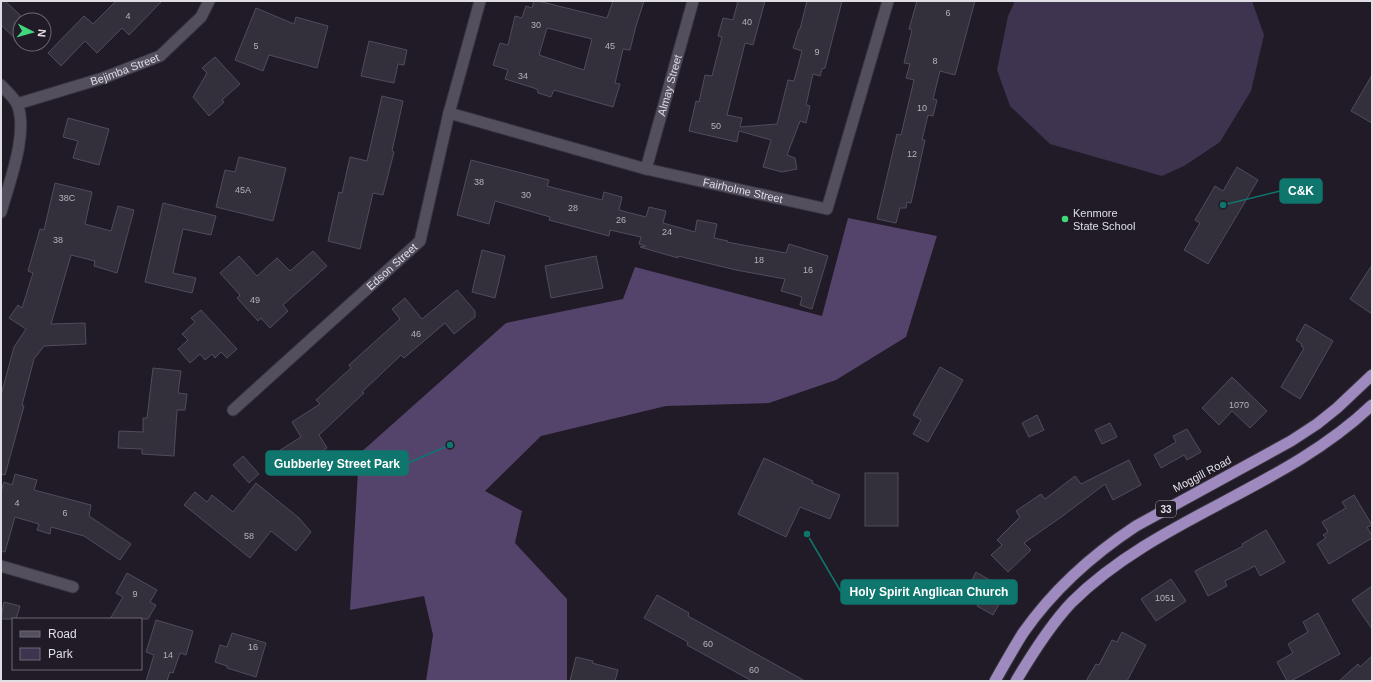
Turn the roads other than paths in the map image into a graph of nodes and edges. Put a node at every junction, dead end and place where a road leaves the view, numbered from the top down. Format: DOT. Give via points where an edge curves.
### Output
graph roads {
  1 [pos="209,1"];
  2 [pos="480,1"];
  3 [pos="693,1"];
  4 [pos="888,1"];
  5 [pos="1,85"];
  6 [pos="17,104"];
  7 [pos="449,113"];
  8 [pos="646,169"];
  9 [pos="1,212"];
  10 [pos="1372,375"];
  11 [pos="1372,405"];
  12 [pos="233,410"];
  13 [pos="1,566"];
  14 [pos="73,588"];
  15 [pos="995,681"];
  16 [pos="1016,681"];
  1 -- 6 [label="street, Bejimba Street" via="201,17 160,56 103,78"];
  2 -- 7 [label="street, Edson Street"];
  3 -- 8 [label="street, Almay Street"];
  4 -- 8 [label="street, Fairholme Street" via="827,209"];
  5 -- 6 [label="street"];
  6 -- 9 [label="street" via="20,140"];
  7 -- 8 [label="street, Fairholme Street"];
  7 -- 12 [label="street, Edson Street" via="420,241"];
  10 -- 15 [label="highway, Moggill Road / 33" via="1311,428 1136,526 1108,545 1072,576 1038,614"];
  11 -- 16 [label="highway, 33" via="1340,434 1297,462 1175,529 1097,580 1072,603 1038,645"];
  13 -- 14 [label="street"];
}
